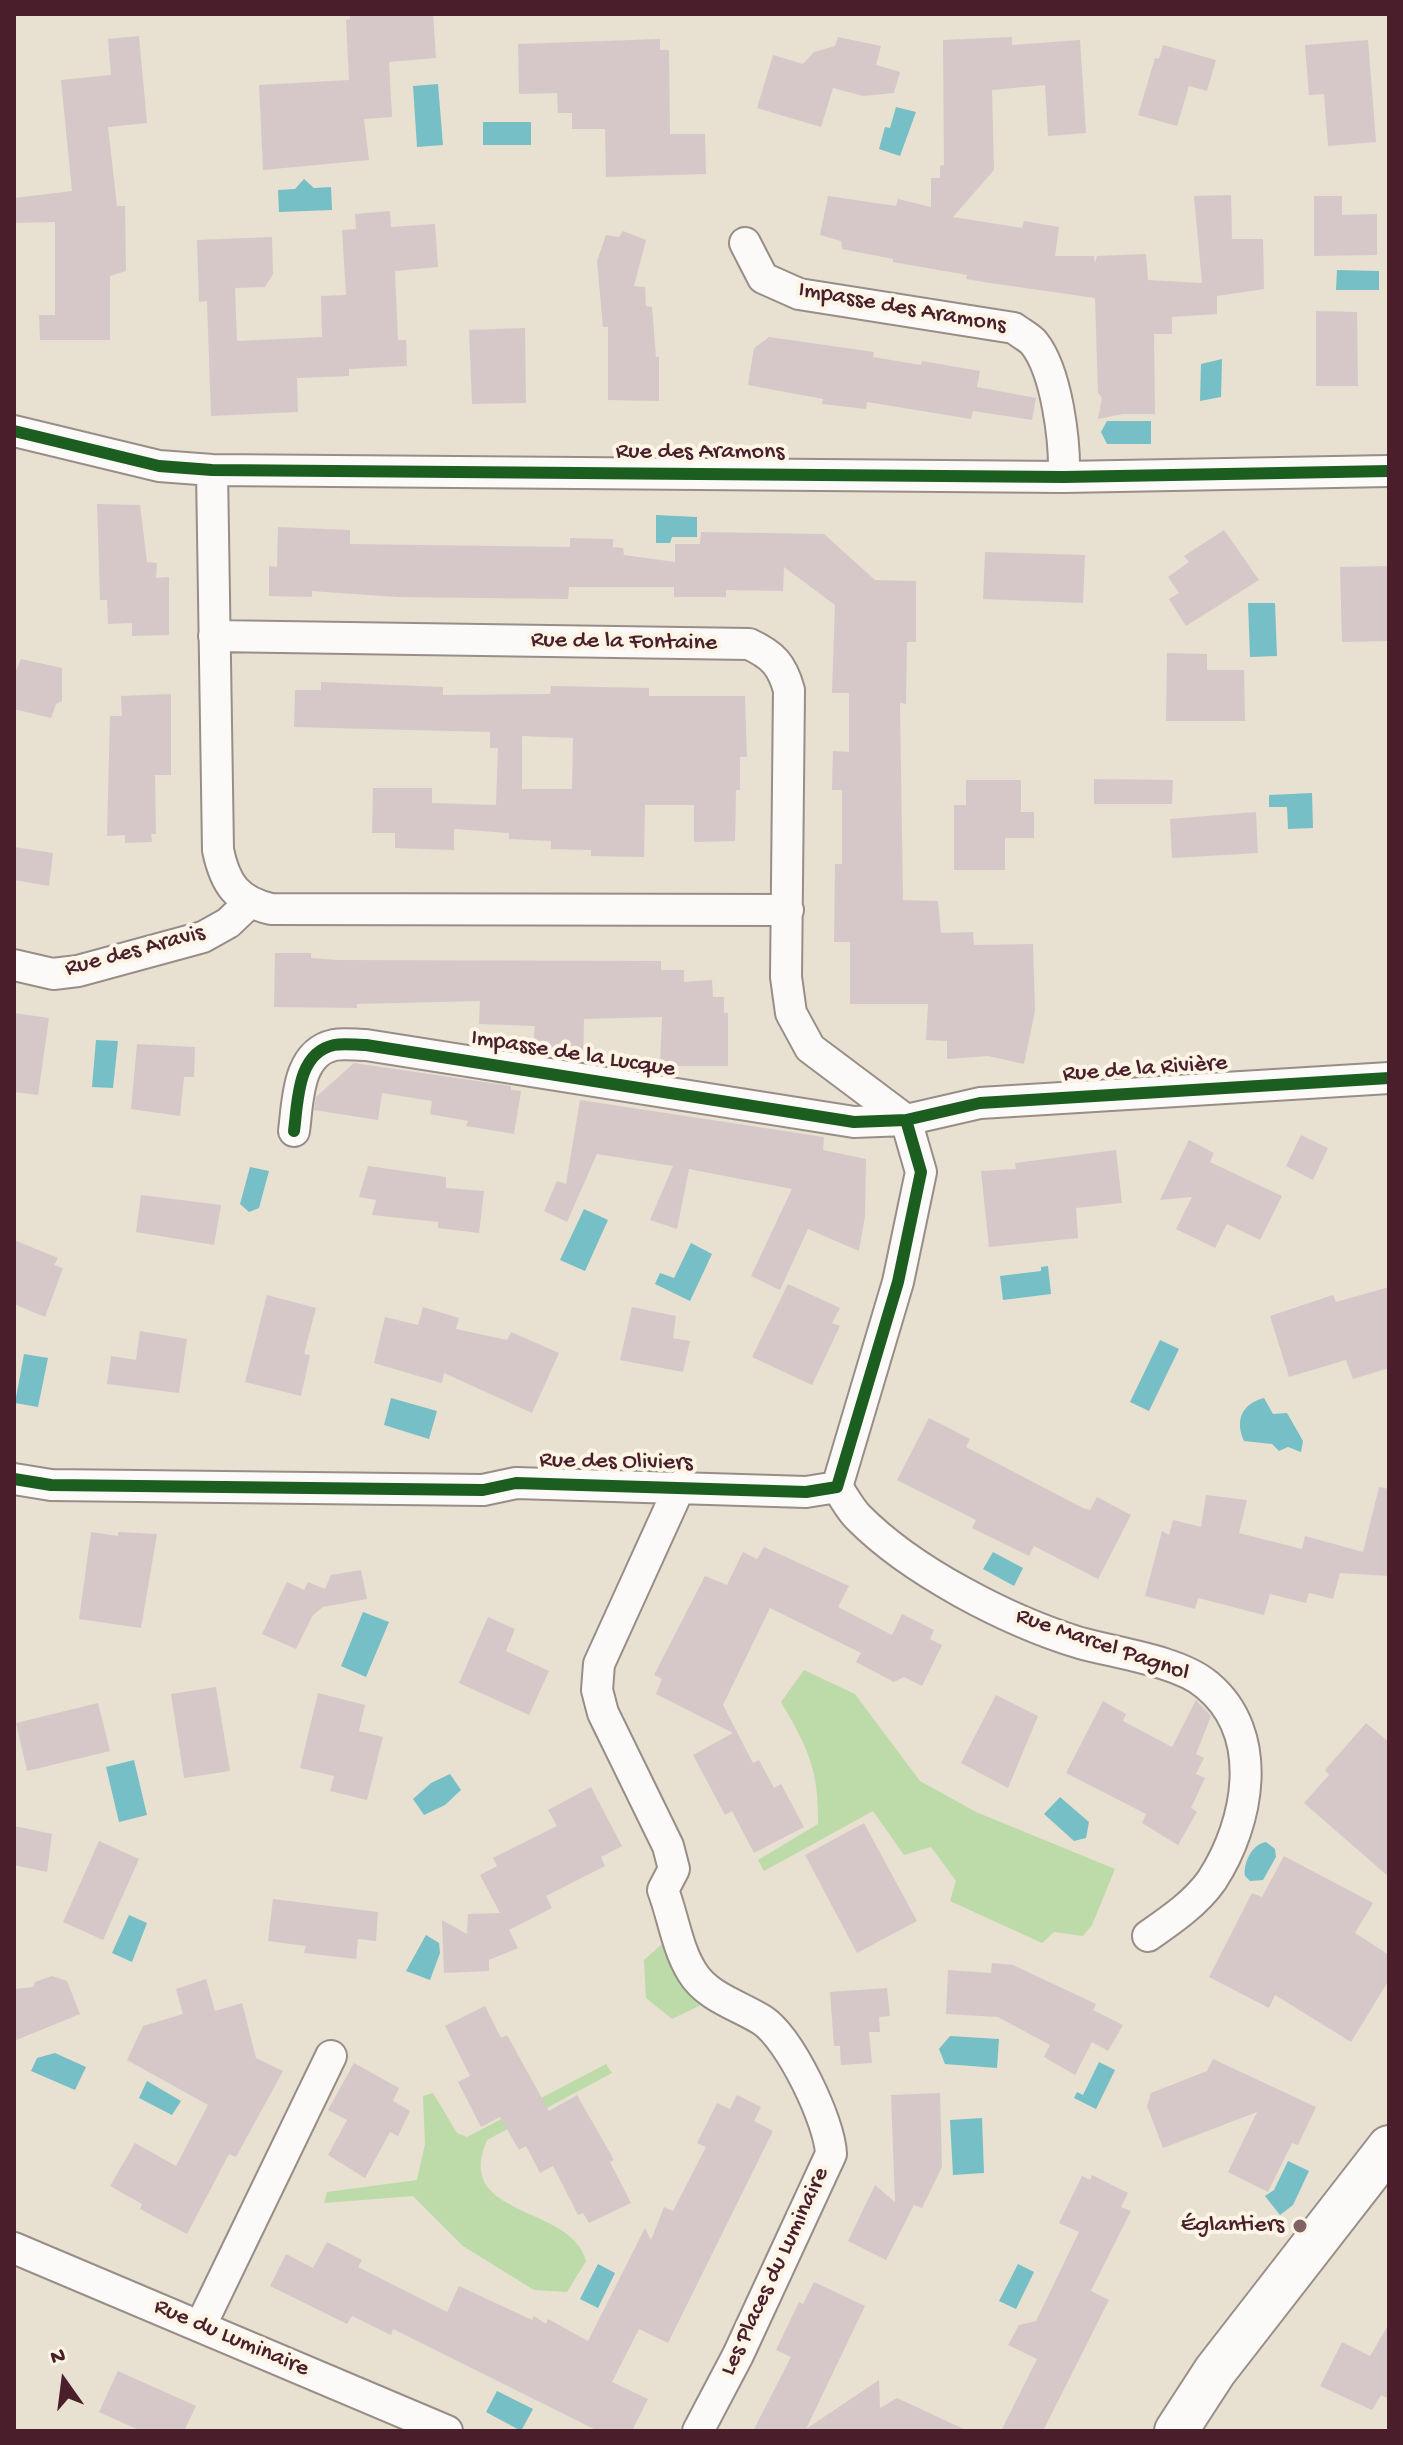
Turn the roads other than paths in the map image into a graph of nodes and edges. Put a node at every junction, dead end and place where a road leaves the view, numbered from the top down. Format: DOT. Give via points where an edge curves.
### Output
graph roads {
  1 [pos="745,243"];
  2 [pos="14,431"];
  3 [pos="212,470"];
  4 [pos="1389,471"];
  5 [pos="1064,477"];
  6 [pos="214,636"];
  7 [pos="248,904"];
  8 [pos="788,910"];
  9 [pos="14,965"];
  10 [pos="1389,1078"];
  11 [pos="906,1120"];
  12 [pos="294,1131"];
  13 [pos="14,1479"];
  14 [pos="680,1486"];
  15 [pos="837,1487"];
  16 [pos="1148,1936"];
  17 [pos="331,2056"];
  18 [pos="1389,2147"];
  19 [pos="14,2248"];
  20 [pos="201,2325"];
  21 [pos="447,2431"];
  22 [pos="698,2431"];
  23 [pos="1176,2431"];
  1 -- 5 [label="street, Impasse des Aramons" via="763,278 799,294 1014,328 1033,341 1044,359 1060,423"];
  2 -- 3 [label="street, Rue des Aramons" via="159,466"];
  3 -- 5 [label="street, Rue des Aramons"];
  3 -- 6 [label="street"];
  4 -- 5 [label="street, Rue des Aramons"];
  6 -- 7 [label="street" via="218,850 231,888"];
  6 -- 8 [label="street, Rue de la Fontaine" via="749,644 784,670 789,690"];
  7 -- 8 [label="street" via="271,909"];
  7 -- 9 [label="street, Rue des Aravis" via="203,937 78,971 53,974"];
  8 -- 11 [label="street, Rue de la Fontaine" via="791,1013 810,1048"];
  10 -- 11 [label="street, Rue de la Rivière" via="980,1103"];
  11 -- 12 [label="street, Impasse de la Lucque" via="854,1122 366,1045 332,1045 310,1061 300,1078"];
  11 -- 15 [label="street" via="921,1172 898,1282"];
  13 -- 14 [label="street, Rue des Oliviers" via="51,1485 483,1490 516,1483"];
  14 -- 15 [label="street, Rue des Oliviers" via="806,1492"];
  14 -- 22 [label="street, Les Places du Luminaire" via="599,1664 597,1690 603,1713 668,1846 674,1869 663,1890 692,1973 709,1991 765,2022 795,2062 825,2120 831,2154"];
  15 -- 16 [label="street, Rue Marcel Pagnol" via="858,1517 916,1562 997,1609 1076,1642 1187,1673 1225,1705 1245,1753 1248,1786 1240,1818 1212,1880"];
  17 -- 20 [label="street"];
  18 -- 23 [label="street" via="1215,2371"];
  19 -- 20 [label="street, Rue du Luminaire"];
  20 -- 21 [label="street, Rue du Luminaire"];
}
